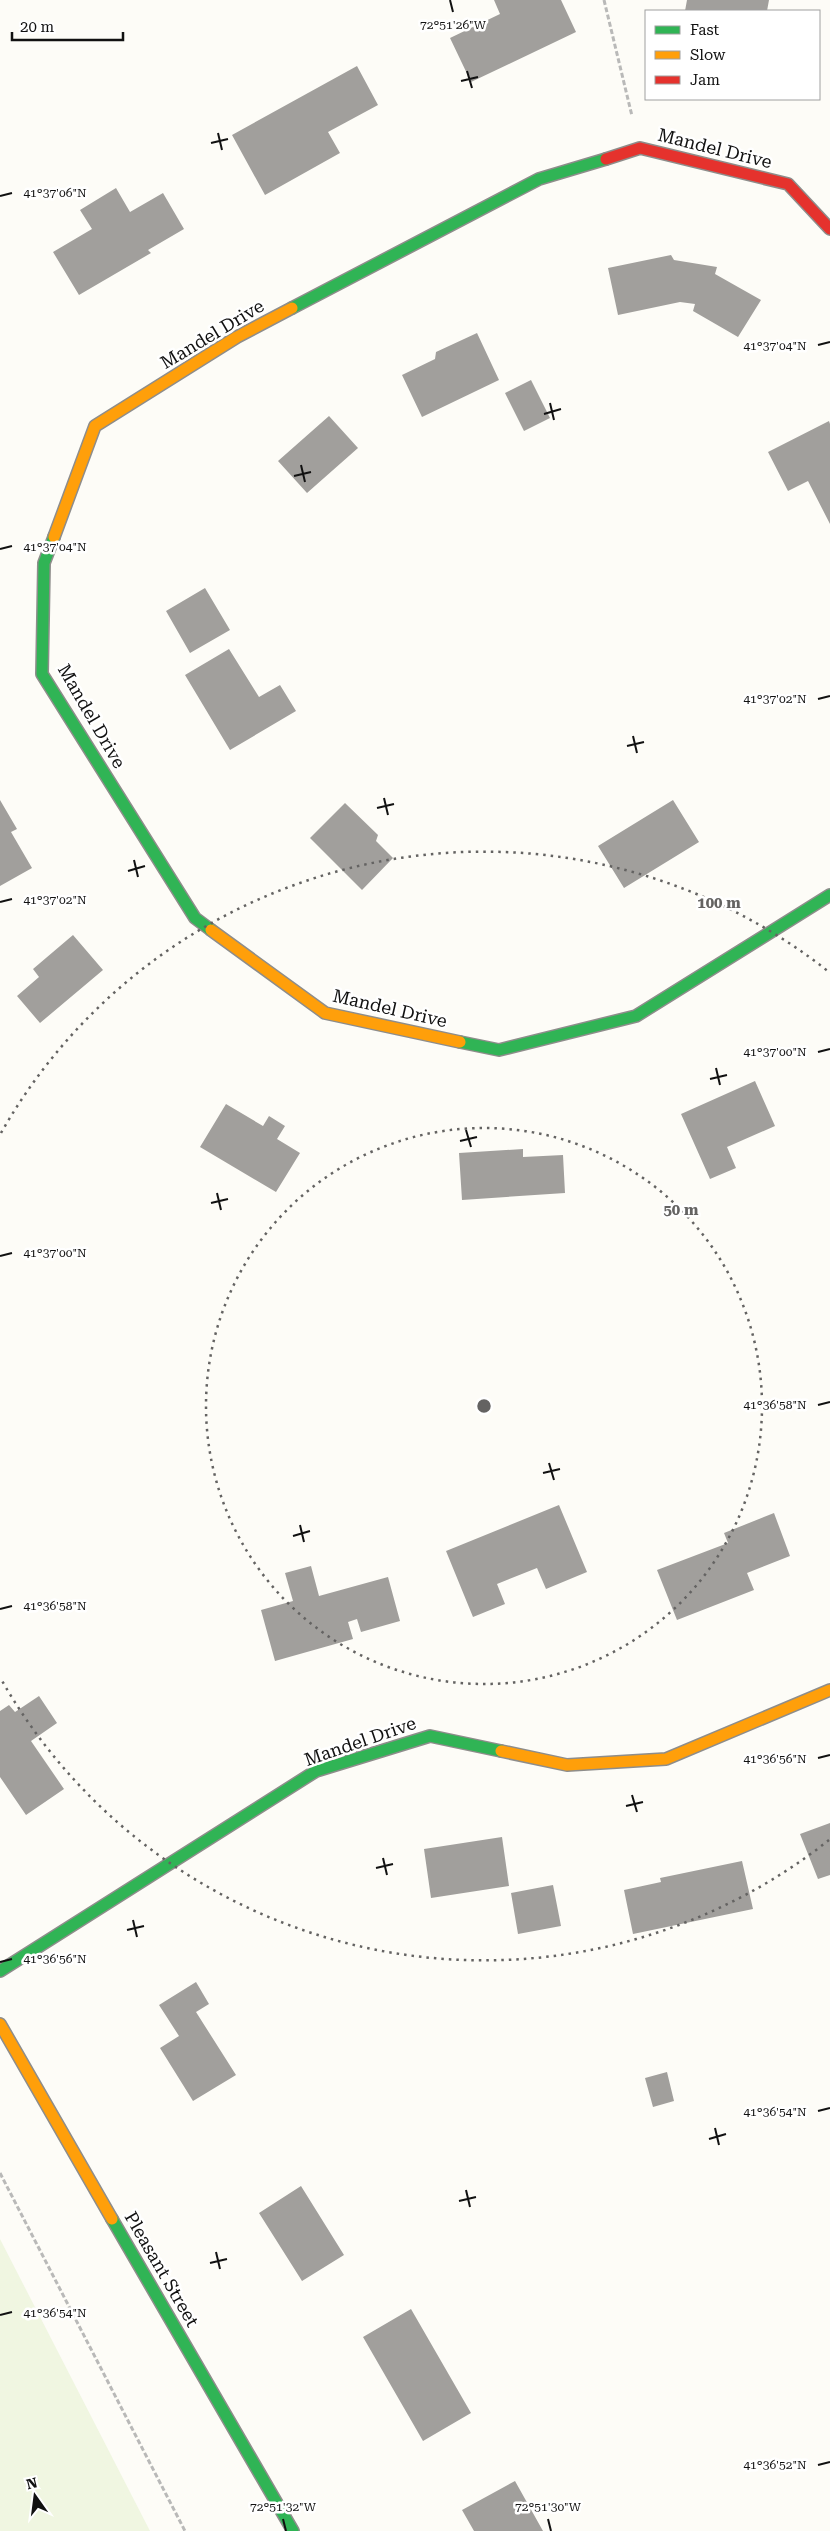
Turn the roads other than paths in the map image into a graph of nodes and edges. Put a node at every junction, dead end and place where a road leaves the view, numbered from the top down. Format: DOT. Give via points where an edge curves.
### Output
graph roads {
  1 [pos="830,229"];
  2 [pos="830,894"];
  3 [pos="830,1690"];
  4 [pos="0,1971"];
  5 [pos="0,2024"];
  6 [pos="293,2531"];
  1 -- 2 [label="street, Mandel Drive" via="788,184 640,148 539,179 238,337 95,426 44,563 42,674 195,918 326,1013 499,1050 636,1016"];
  3 -- 4 [label="street, Mandel Drive" via="666,1759 567,1764 430,1736 316,1771"];
  5 -- 6 [label="street, Pleasant Street"];
}
